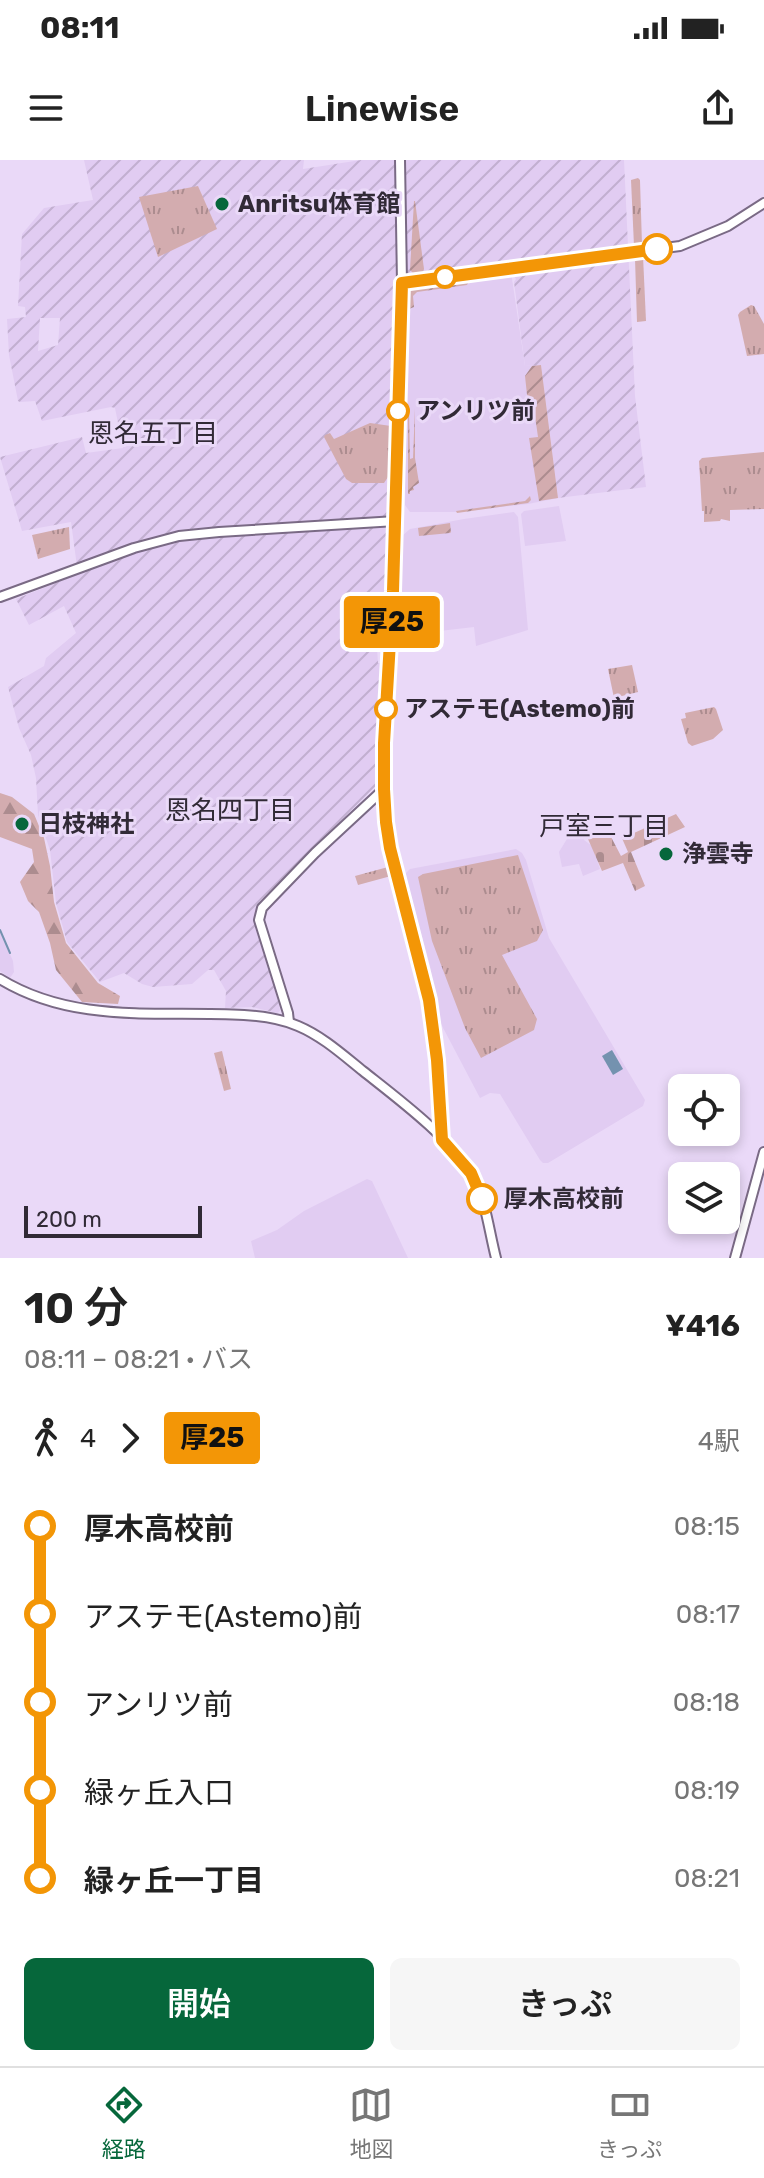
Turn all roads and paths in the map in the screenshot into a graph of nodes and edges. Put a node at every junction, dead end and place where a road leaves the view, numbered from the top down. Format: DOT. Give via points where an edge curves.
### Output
graph roads {
  1 [pos="400,160"];
  2 [pos="764,203"];
  3 [pos="402,283"];
  4 [pos="396,521"];
  5 [pos="0,597"];
  6 [pos="384,789"];
  7 [pos="0,979"];
  8 [pos="289,1022"];
  9 [pos="442,1140"];
  10 [pos="764,1152"];
  11 [pos="496,1258"];
  12 [pos="735,1258"];
  1 -- 3 [label="street"];
  2 -- 3 [label="street" via="728,226 680,246"];
  3 -- 4 [label="street"];
  4 -- 5 [label="street" via="179,536"];
  4 -- 6 [label="street"];
  6 -- 8 [label="street" via="262,908 259,920"];
  6 -- 9 [label="street" via="390,848 429,1000"];
  7 -- 8 [label="street" via="34,997 79,1009 245,1015"];
  8 -- 9 [label="street" via="332,1047"];
  9 -- 11 [label="street" via="477,1185"];
  10 -- 12 [label="street"];
}
